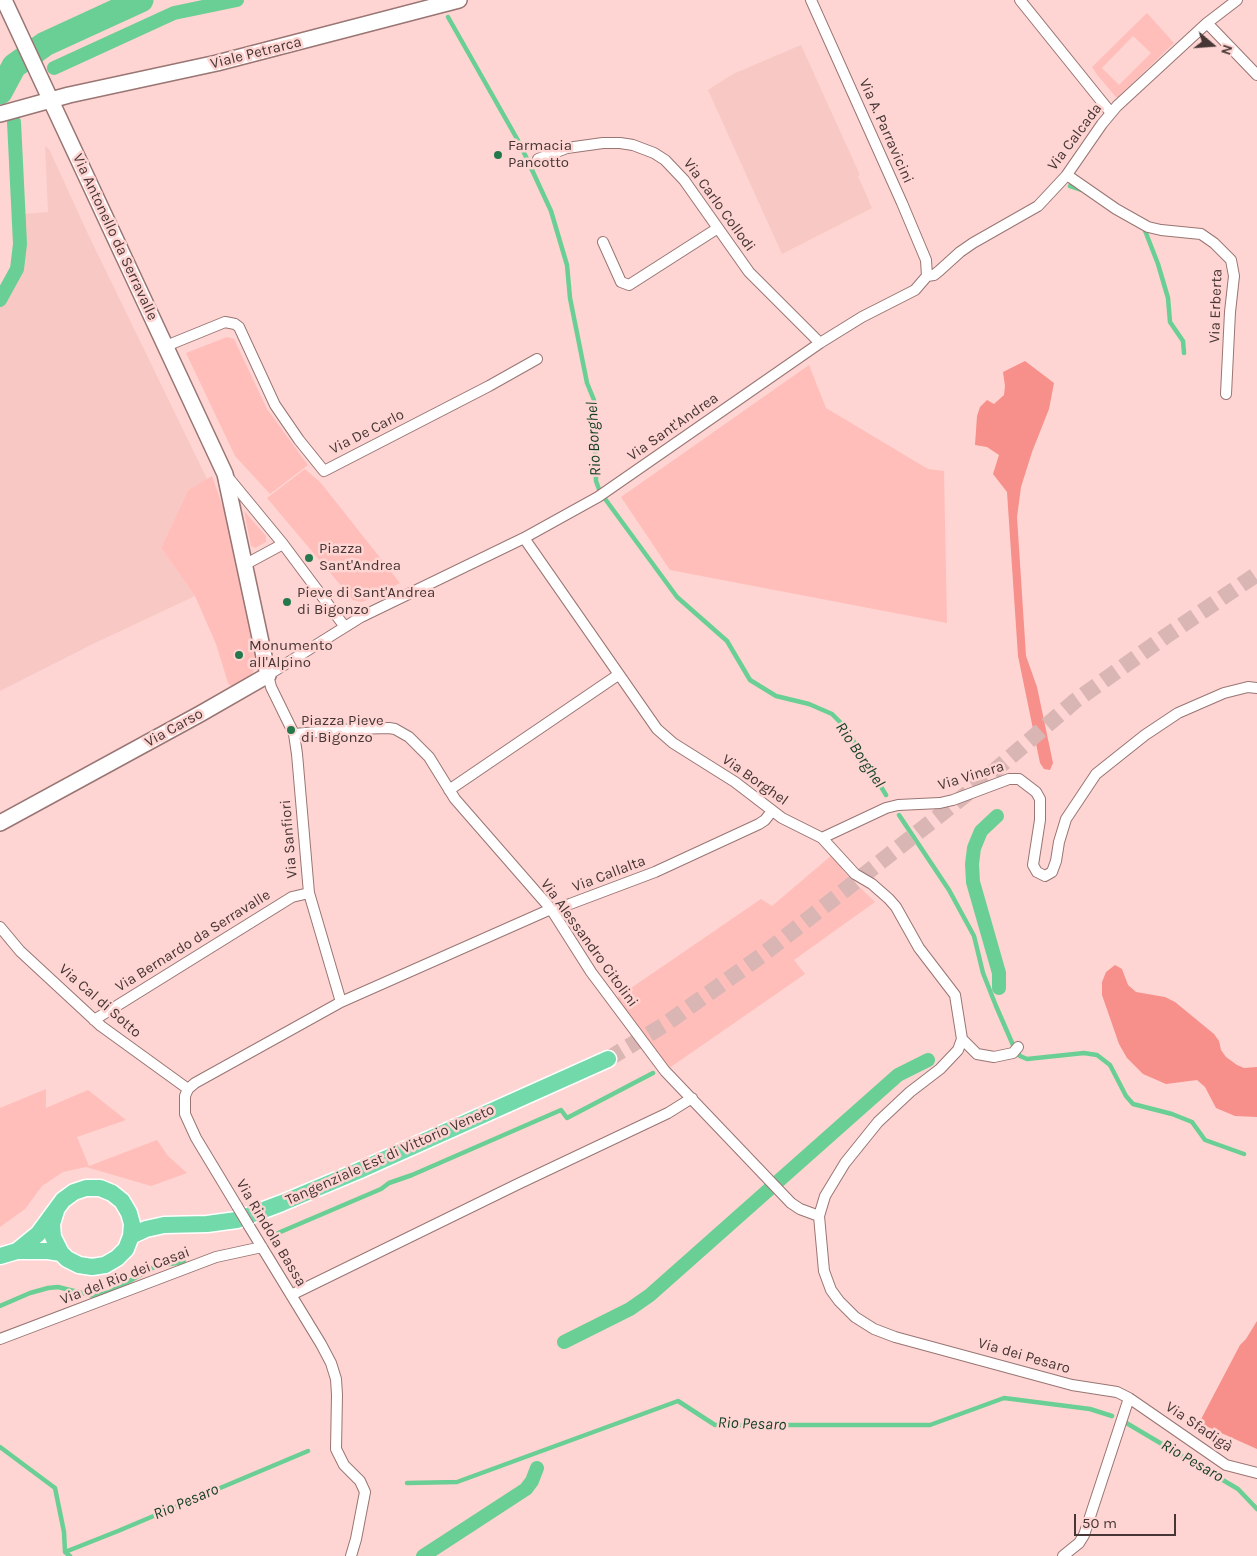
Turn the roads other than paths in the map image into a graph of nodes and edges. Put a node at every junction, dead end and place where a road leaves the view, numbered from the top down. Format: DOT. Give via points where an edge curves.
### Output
graph roads {
  1 [pos="4,0"];
  2 [pos="459,0"];
  3 [pos="810,0"];
  4 [pos="1020,0"];
  5 [pos="1237,0"];
  6 [pos="1207,23"];
  7 [pos="1257,75"];
  8 [pos="51,100"];
  9 [pos="1111,113"];
  10 [pos="0,114"];
  11 [pos="538,159"];
  12 [pos="1067,175"];
  13 [pos="718,228"];
  14 [pos="604,242"];
  15 [pos="927,276"];
  16 [pos="820,343"];
  17 [pos="166,346"];
  18 [pos="537,359"];
  19 [pos="1226,394"];
  20 [pos="225,474"];
  21 [pos="524,538"];
  22 [pos="283,544"];
  23 [pos="246,564"];
  24 [pos="345,626"];
  25 [pos="268,675"];
  26 [pos="618,675"];
  27 [pos="1257,688"];
  28 [pos="294,734"];
  29 [pos="449,790"];
  30 [pos="772,811"];
  31 [pos="0,823"];
  32 [pos="822,838"];
  33 [pos="309,893"];
  34 [pos="550,909"];
  35 [pos="0,927"];
  36 [pos="340,1002"];
  37 [pos="94,1020"];
  38 [pos="962,1039"];
  39 [pos="1015,1050"];
  40 [pos="608,1058"];
  41 [pos="188,1089"];
  42 [pos="692,1098"];
  43 [pos="56,1211"];
  44 [pos="129,1212"];
  45 [pos="819,1216"];
  46 [pos="164,1224"];
  47 [pos="131,1236"];
  48 [pos="262,1248"];
  49 [pos="17,1251"];
  50 [pos="61,1252"];
  51 [pos="0,1256"];
  52 [pos="291,1295"];
  53 [pos="0,1339"];
  54 [pos="1129,1398"];
  55 [pos="1257,1473"];
  56 [pos="351,1556"];
  57 [pos="1063,1556"];
  1 -- 8 [label="street, Via Antonello da Serravalle"];
  2 -- 8 [label="street, Viale Petrarca" via="217,63"];
  3 -- 15 [label="street, Via A. Parravicini" via="902,203 926,260"];
  4 -- 9 [label="street"];
  5 -- 6 [label="street, Via Calcada"];
  6 -- 7 [label="street"];
  6 -- 9 [label="street, Via Calcada"];
  8 -- 10 [label="street, Viale Petrarca"];
  8 -- 17 [label="street, Via Antonello da Serravalle"];
  9 -- 12 [label="street, Via Calcada"];
  11 -- 13 [label="street, Via Carlo Collodi" via="567,148 603,143 645,148 676,170"];
  12 -- 15 [label="street, Via Calcada" via="1038,206 960,252 934,275"];
  12 -- 19 [label="street, Via Erberta" via="1148,227 1201,234 1231,260 1234,276"];
  13 -- 14 [label="street" via="629,285 621,282"];
  13 -- 16 [label="street, Via Carlo Collodi" via="749,272"];
  15 -- 16 [label="street, Via Sant'Andrea" via="915,290"];
  16 -- 21 [label="street, Via Sant'Andrea" via="602,494"];
  17 -- 18 [label="street, Via De Carlo" via="224,322 239,327 279,411 324,471"];
  17 -- 20 [label="street, Via Antonello da Serravalle"];
  20 -- 22 [label="street, Via Antonello da Serravalle"];
  20 -- 23 [label="street, Via Antonello da Serravalle"];
  21 -- 24 [label="street, Via Sant'Andrea"];
  21 -- 26 [label="street, Via Borghel"];
  22 -- 23 [label="street"];
  22 -- 24 [label="street, Via Antonello da Serravalle"];
  23 -- 25 [label="street, Via Antonello da Serravalle"];
  24 -- 25 [label="street, Via Carso"];
  25 -- 28 [label="street, Via Sanfiori"];
  25 -- 31 [label="street, Via Carso"];
  26 -- 29 [label="street"];
  26 -- 30 [label="street, Via Borghel" via="664,736"];
  27 -- 32 [label="street, Via Vinera" via="1224,693 1178,713 1145,734 1096,774 1066,819 1052,872 1045,876 1033,865 1040,800 1036,792 1019,778 1009,778 940,803 886,808"];
  28 -- 29 [label="street, Via Alessandro Citolini" via="395,729 409,737 429,757"];
  28 -- 33 [label="street, Via Sanfiori"];
  29 -- 34 [label="street, Via Alessandro Citolini"];
  30 -- 32 [label="street, Via Borghel"];
  30 -- 34 [label="street, Via Callalta" via="759,824 655,872"];
  32 -- 38 [label="street, Via Borghel" via="855,874 872,884 896,907 918,948 955,995"];
  33 -- 36 [label="street, Via Sanfiori"];
  33 -- 37 [label="street, Via Bernardo da Serravalle" via="292,897"];
  34 -- 36 [label="street, Via Callalta"];
  34 -- 42 [label="street, Via Alessandro Citolini" via="620,1012 665,1071"];
  35 -- 37 [label="street, Via Cal di Sotto" via="20,951"];
  36 -- 41 [label="street" via="218,1068"];
  37 -- 41 [label="street, Via Cal di Sotto"];
  38 -- 39 [label="street" via="977,1054 994,1057"];
  38 -- 45 [label="street" via="958,1050 894,1106 862,1140 833,1182"];
  40 -- 46 [label="main road, Tangenziale Est di Vittorio Veneto" via="367,1167 237,1220"];
  41 -- 48 [label="street, Via Rindola Bassa, bridge" via="184,1104 189,1125"];
  42 -- 45 [label="street, Via Alessandro Citolini" via="783,1195 800,1209"];
  42 -- 52 [label="street" via="668,1113"];
  43 -- 44 [label="main road, Tangenziale Est di Vittorio Veneto" via="74,1192 100,1188 122,1201"];
  43 -- 49 [label="main road, Tangenziale Est di Vittorio Veneto" via="38,1234"];
  43 -- 50 [label="main road" via="53,1237"];
  44 -- 46 [label="main road, Tangenziale Est di Vittorio Veneto"];
  44 -- 47 [label="main road"];
  45 -- 54 [label="street, Via dei Pesaro" via="824,1271 831,1290 855,1317 874,1329 1072,1385 1117,1392"];
  46 -- 47 [label="main road, Tangenziale Est di Vittorio Veneto"];
  47 -- 50 [label="main road" via="126,1248 105,1265 79,1265"];
  48 -- 52 [label="street, Via Rindola Bassa"];
  48 -- 53 [label="street, Via del Rio dei Casai" via="216,1257"];
  49 -- 50 [label="main road, Tangenziale Est di Vittorio Veneto"];
  49 -- 51 [label="main road, Tangenziale Est di Vittorio Veneto"];
  52 -- 56 [label="street, Via Rindola Bassa" via="331,1363 336,1379 335,1440 339,1458 364,1487"];
  54 -- 55 [label="street, Via Sfadigà" via="1226,1464"];
  54 -- 57 [label="street" via="1084,1535"];
}
